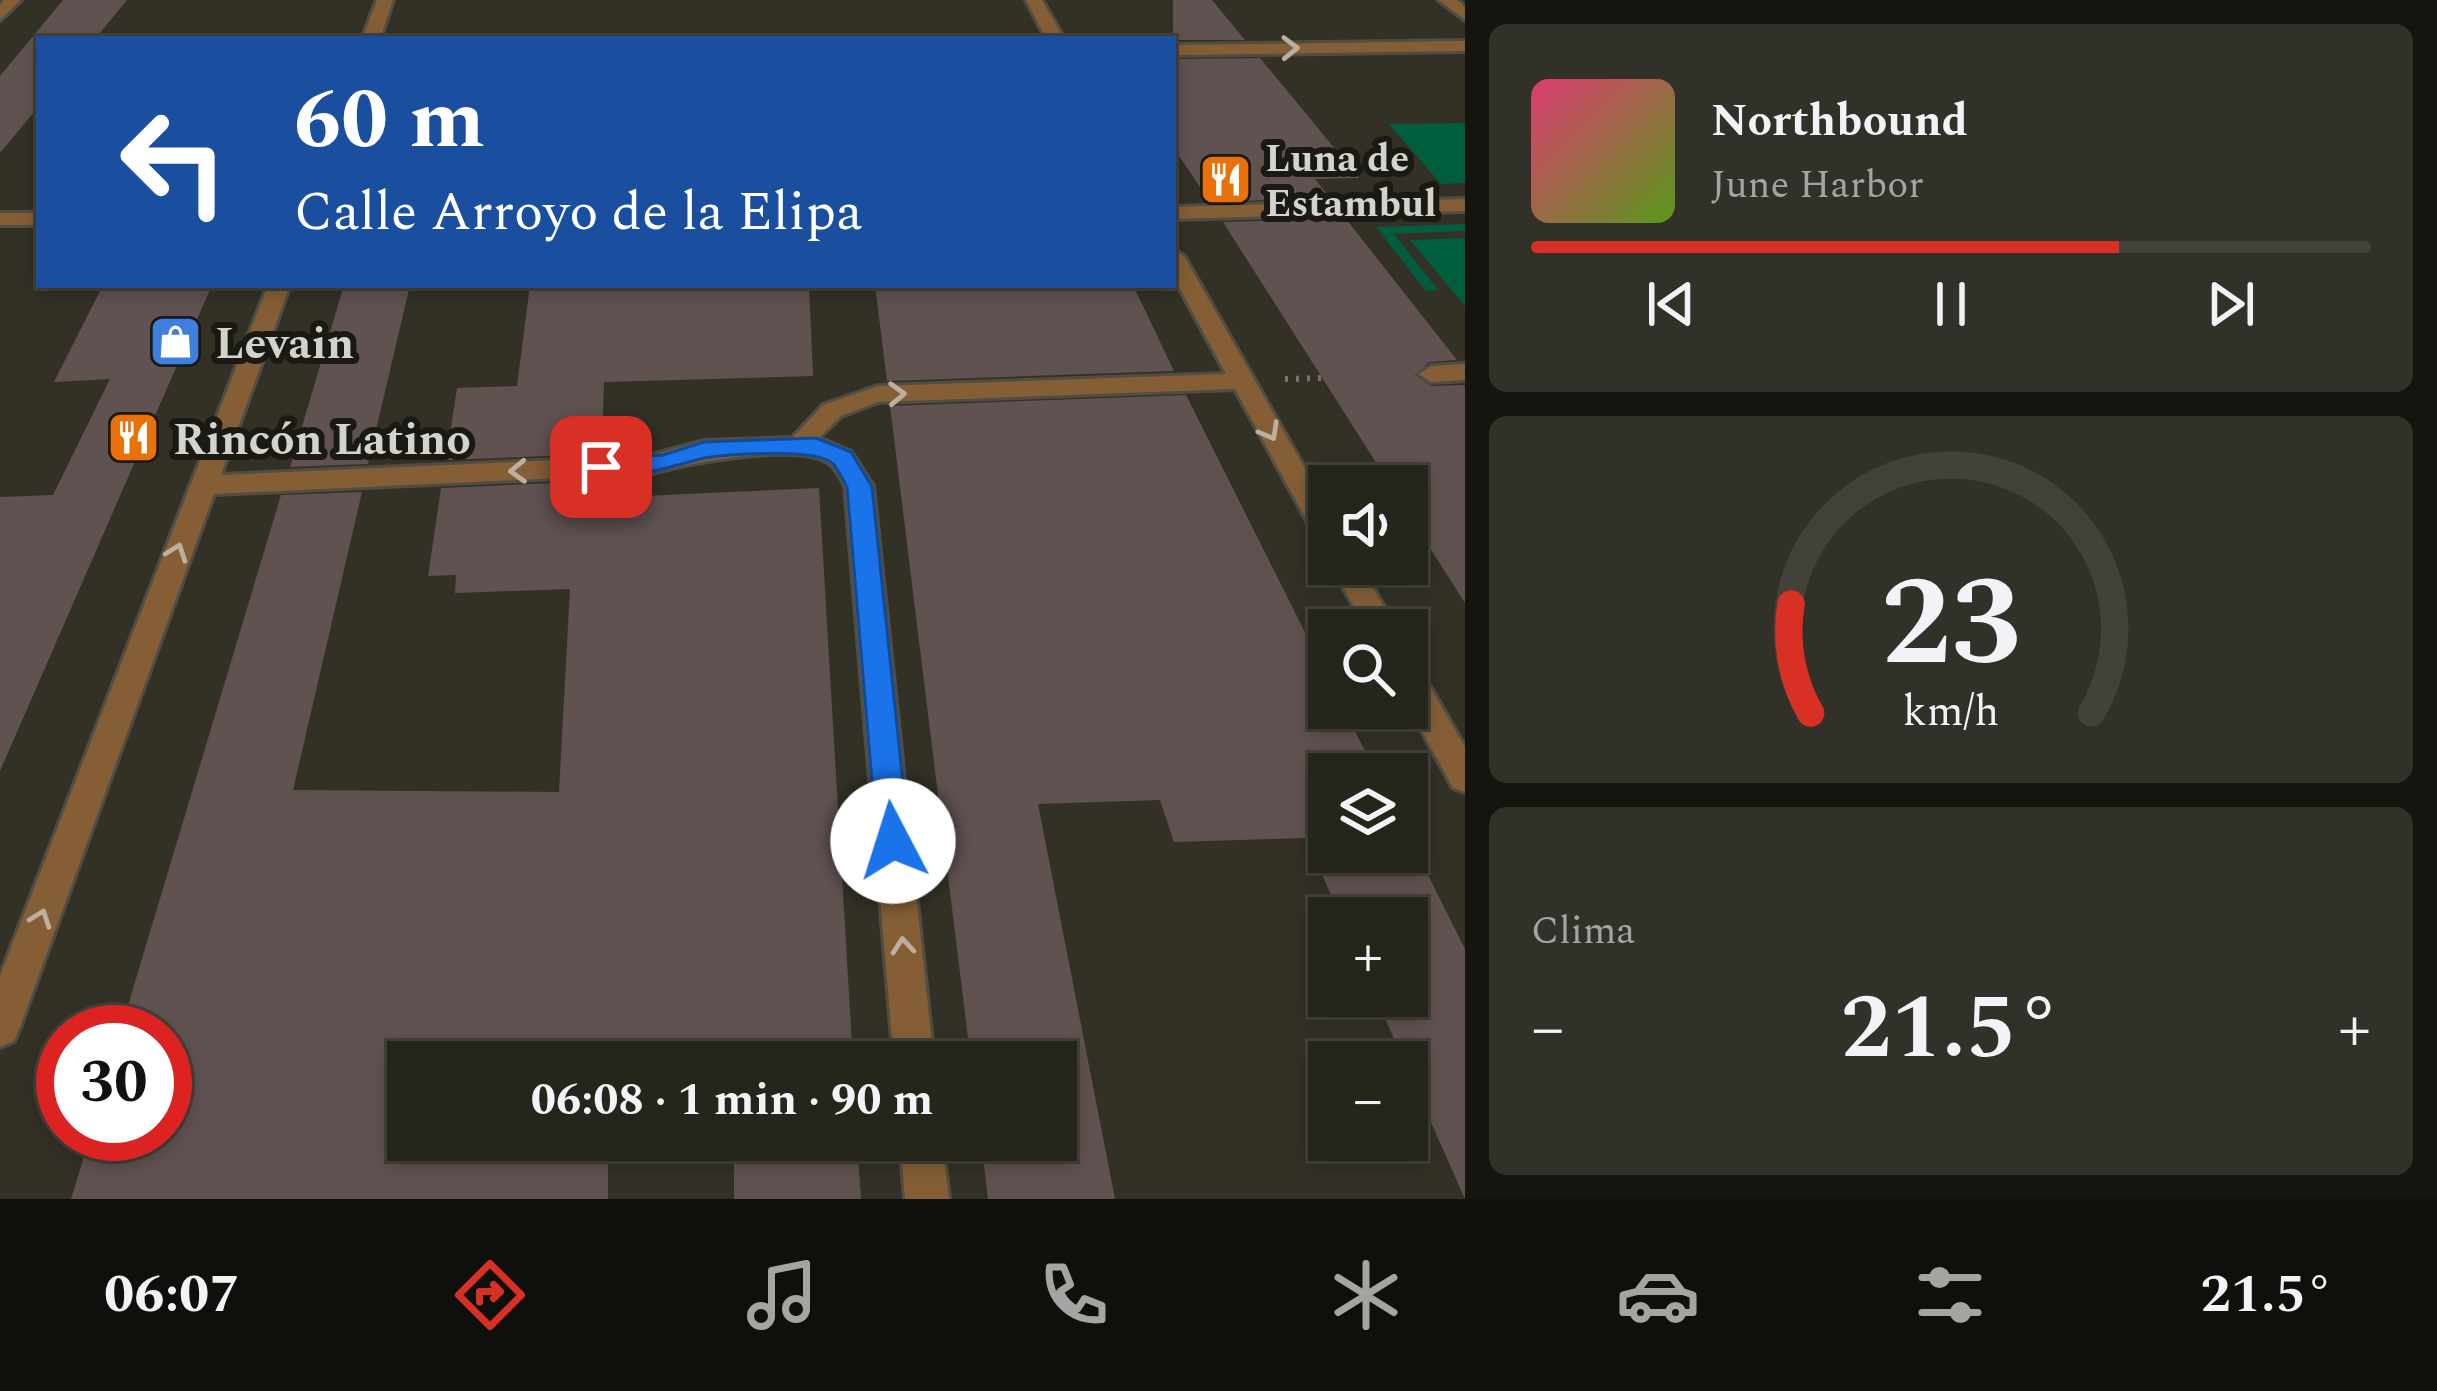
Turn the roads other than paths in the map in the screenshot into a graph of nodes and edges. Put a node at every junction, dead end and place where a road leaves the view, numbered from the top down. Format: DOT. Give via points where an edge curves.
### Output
graph roads {
  1 [pos="13,0"];
  2 [pos="385,0"];
  3 [pos="1034,0"];
  4 [pos="1448,0"];
  5 [pos="0,15"];
  6 [pos="1465,16"];
  7 [pos="372,36"];
  8 [pos="1053,36"];
  9 [pos="1465,46"];
  10 [pos="1176,50"];
  11 [pos="1465,205"];
  12 [pos="1176,213"];
  13 [pos="0,219"];
  14 [pos="36,219"];
  15 [pos="1176,261"];
  16 [pos="278,288"];
  17 [pos="1465,372"];
  18 [pos="1431,374"];
  19 [pos="1242,381"];
  20 [pos="800,446"];
  21 [pos="202,485"];
  22 [pos="1308,499"];
  23 [pos="1428,712"];
  24 [pos="1465,778"];
  25 [pos="0,1028"];
  26 [pos="912,1041"];
  27 [pos="924,1161"];
  28 [pos="927,1199"];
  1 -- 5 [label="street"];
  2 -- 7 [label="street"];
  3 -- 8 [label="street"];
  4 -- 6 [label="street"];
  10 -- 9 [label="street, one-way"];
  11 -- 12 [label="street"];
  13 -- 14 [label="street"];
  15 -- 19 [label="street"];
  16 -- 21 [label="street"];
  17 -- 18 [label="street"];
  20 -- 19 [label="street, one-way" via="828,412 878,394"];
  19 -- 22 [label="street, one-way"];
  20 -- 21 [label="street, one-way" via="704,450 648,465"];
  26 -- 20 [label="street, one-way" via="859,487 842,458"];
  25 -- 21 [label="street, one-way"];
  23 -- 24 [label="street"];
  27 -- 28 [label="street"];
}
